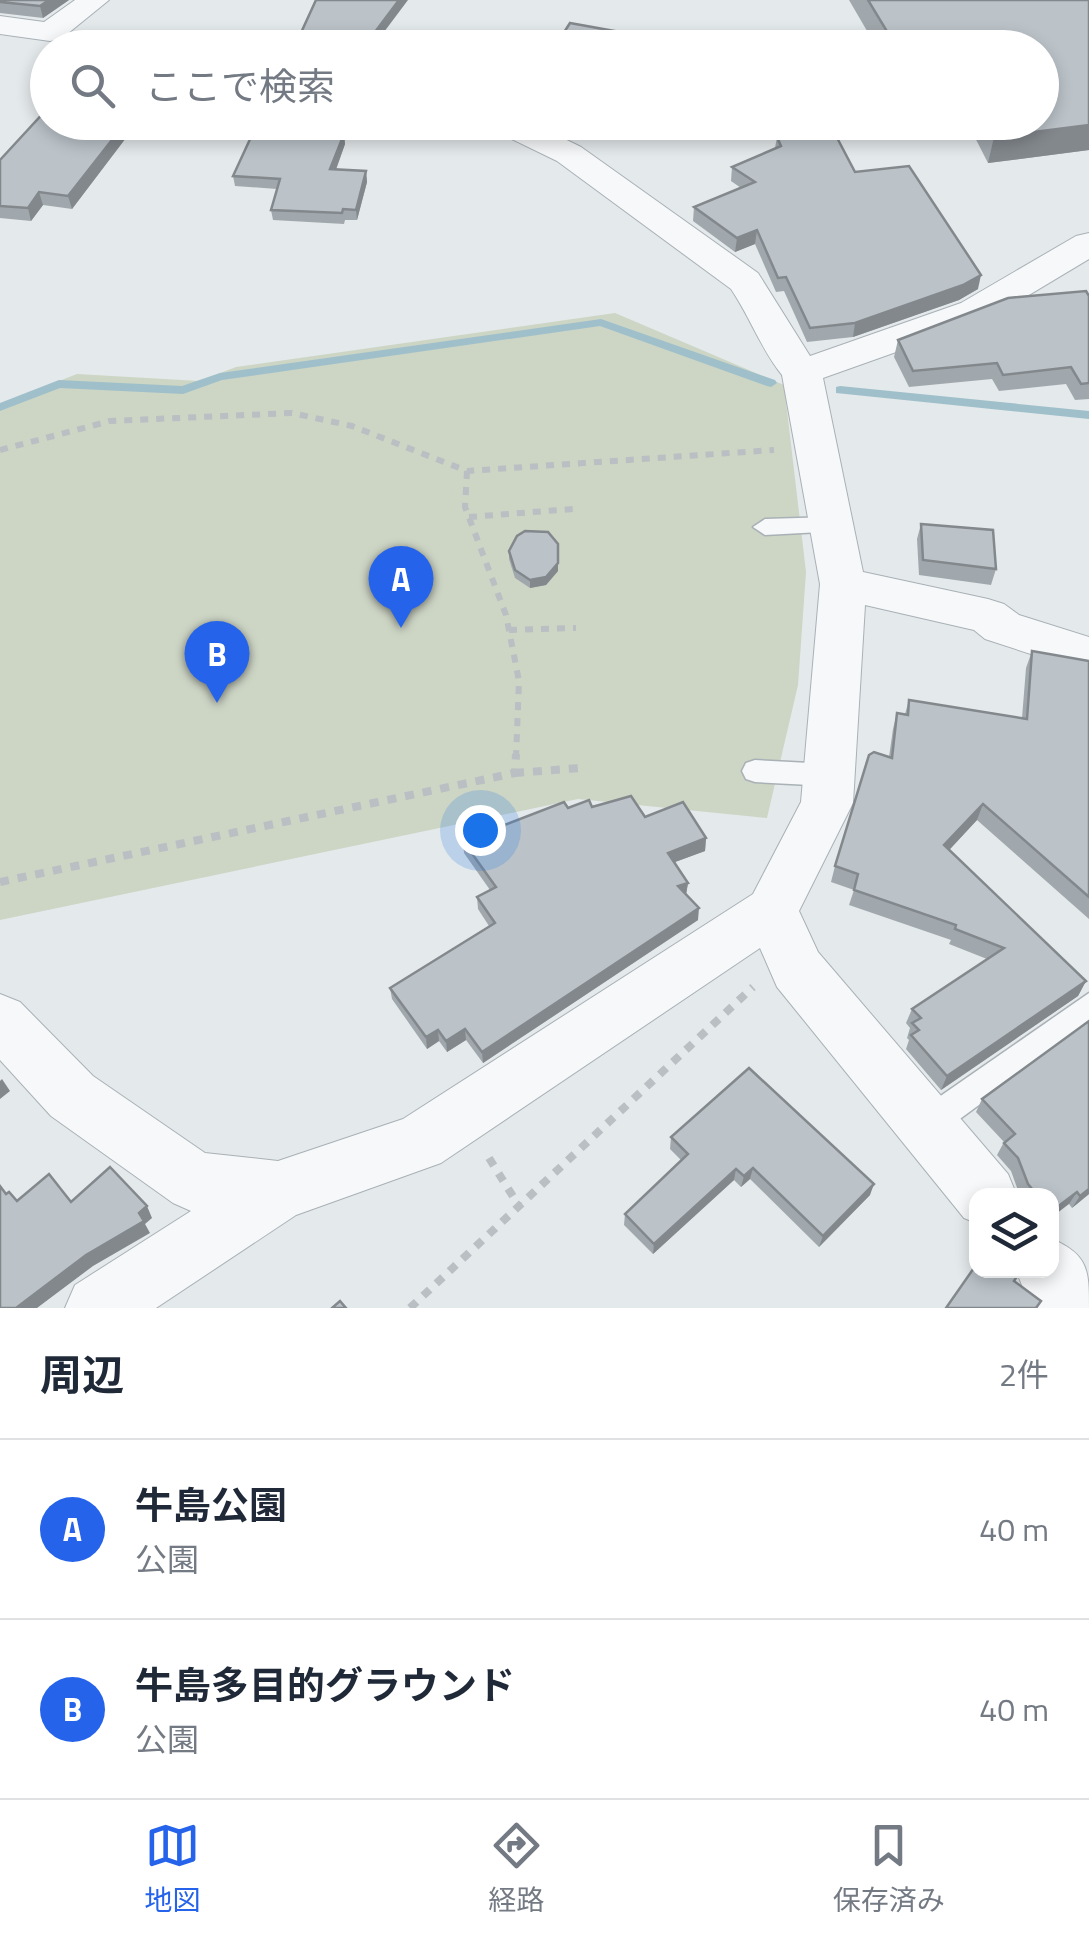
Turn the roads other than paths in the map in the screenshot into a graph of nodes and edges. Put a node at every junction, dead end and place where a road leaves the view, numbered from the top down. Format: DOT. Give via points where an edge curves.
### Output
graph roads {
  1 [pos="94,0"];
  2 [pos="0,25"];
  3 [pos="67,30"];
  4 [pos="30,33"];
  5 [pos="540,140"];
  6 [pos="1089,244"];
  7 [pos="802,372"];
  8 [pos="832,525"];
  9 [pos="765,526"];
  10 [pos="843,584"];
  11 [pos="1089,655"];
  12 [pos="755,771"];
  13 [pos="829,775"];
  14 [pos="781,931"];
  15 [pos="1089,1007"];
  16 [pos="0,1020"];
  17 [pos="927,1124"];
  18 [pos="979,1188"];
  19 [pos="278,1191"];
  20 [pos="1055,1278"];
  21 [pos="98,1308"];
  22 [pos="1079,1308"];
  1 -- 3 [label="street"];
  2 -- 4 [label="street"];
  5 -- 7 [label="street" via="745,281"];
  6 -- 7 [label="street" via="975,312"];
  7 -- 8 [label="street"];
  8 -- 9 [label="lane"];
  8 -- 10 [label="street"];
  10 -- 11 [label="street" via="988,616 1002,627"];
  10 -- 13 [label="street"];
  12 -- 13 [label="lane"];
  13 -- 14 [label="street" via="827,803"];
  14 -- 17 [label="street" via="797,968"];
  14 -- 19 [label="street" via="420,1142"];
  15 -- 17 [label="lane"];
  16 -- 19 [label="street" via="72,1096 195,1182"];
  17 -- 18 [label="street"];
  19 -- 21 [label="street"];
  20 -- 22 [label="street"];
}
